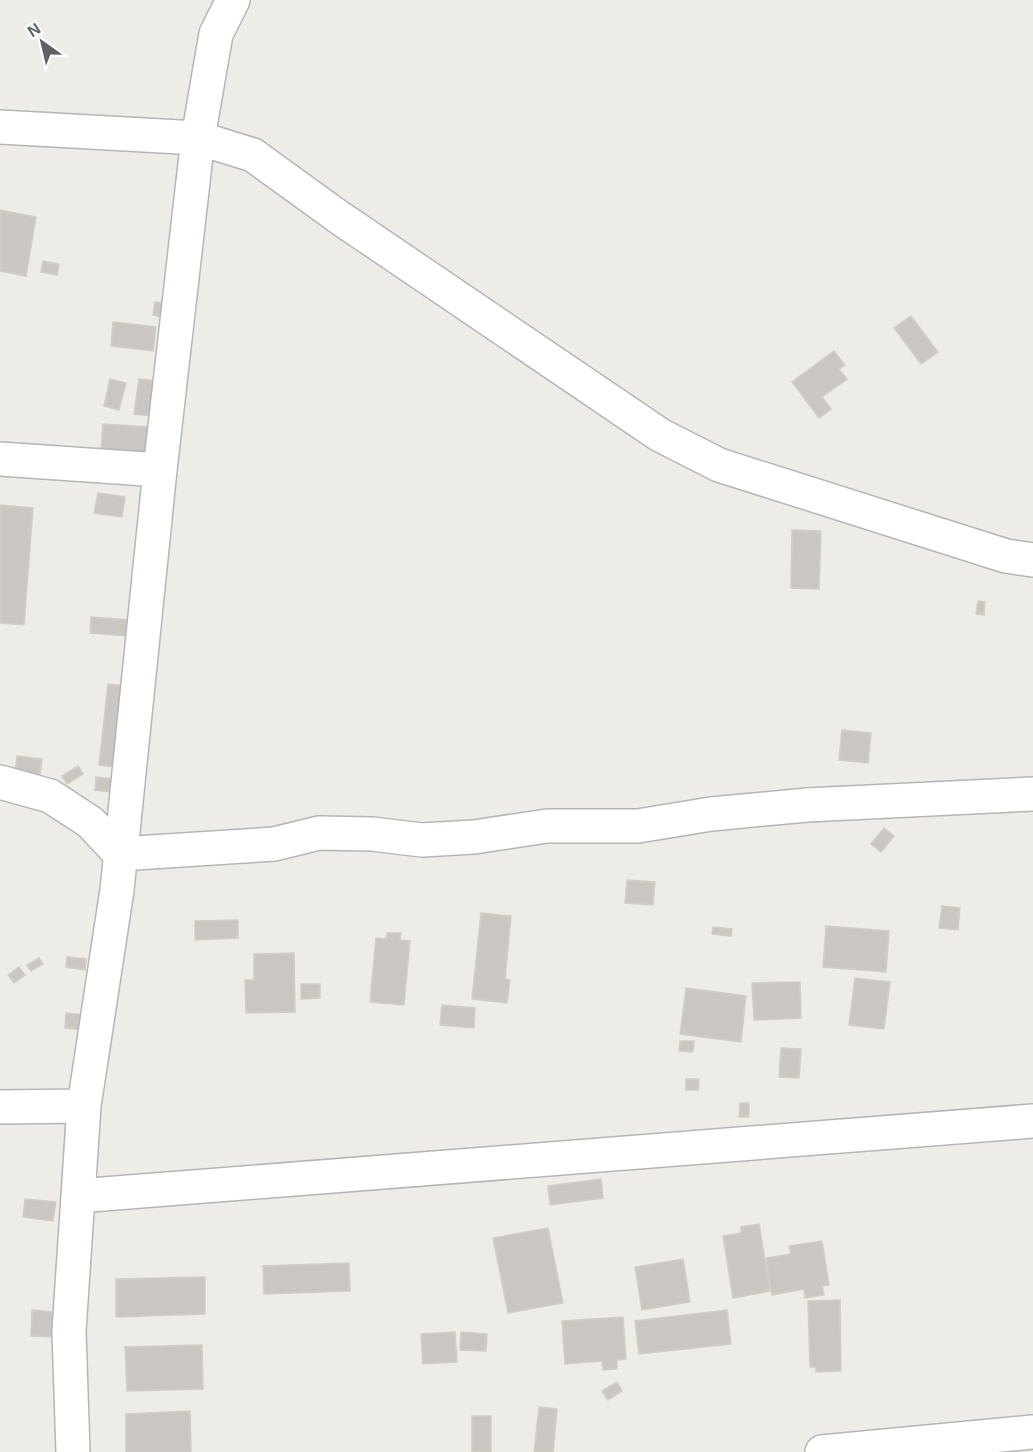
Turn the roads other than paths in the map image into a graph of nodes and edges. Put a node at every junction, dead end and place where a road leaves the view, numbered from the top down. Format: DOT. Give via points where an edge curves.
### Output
graph roads {
  1 [pos="232,0"];
  2 [pos="0,127"];
  3 [pos="198,138"];
  4 [pos="0,459"];
  5 [pos="160,470"];
  6 [pos="1033,560"];
  7 [pos="0,782"];
  8 [pos="1033,794"];
  9 [pos="120,854"];
  10 [pos="84,1106"];
  11 [pos="0,1107"];
  12 [pos="1033,1121"];
  13 [pos="78,1196"];
  14 [pos="1033,1432"];
  15 [pos="73,1452"];
  16 [pos="822,1452"];
  1 -- 3 [label="street" via="216,34"];
  2 -- 3 [label="street"];
  3 -- 5 [label="street"];
  3 -- 6 [label="street" via="253,155 660,435 719,465 1006,556"];
  4 -- 5 [label="street"];
  5 -- 9 [label="street"];
  7 -- 9 [label="street" via="50,796 90,822"];
  8 -- 9 [label="street" via="807,805 638,826 547,826 422,840 319,833 274,844"];
  9 -- 10 [label="street"];
  10 -- 11 [label="street"];
  10 -- 13 [label="street"];
  12 -- 13 [label="street"];
  13 -- 15 [label="street" via="69,1331"];
  14 -- 16 [label="street"];
}
